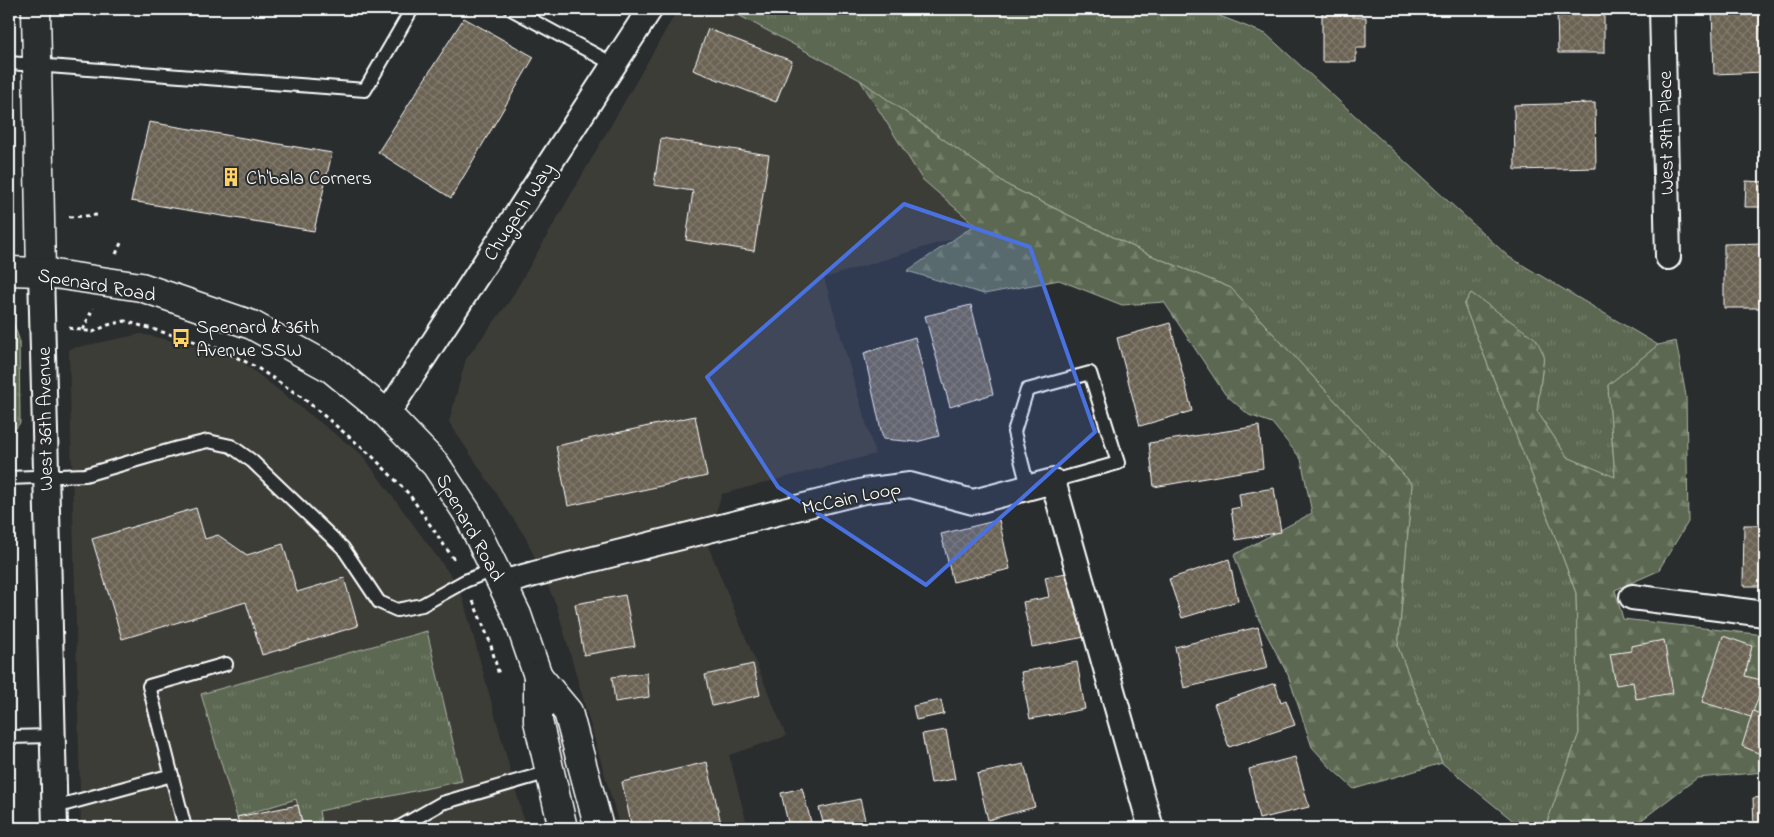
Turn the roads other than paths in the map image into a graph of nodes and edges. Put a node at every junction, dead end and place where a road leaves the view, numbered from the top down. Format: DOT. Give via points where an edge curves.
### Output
graph roads {
  1 [pos="36,9"];
  2 [pos="412,9"];
  3 [pos="511,9"];
  4 [pos="650,9"];
  5 [pos="1662,9"];
  6 [pos="9,63"];
  7 [pos="37,64"];
  8 [pos="613,64"];
  9 [pos="1668,257"];
  10 [pos="9,271"];
  11 [pos="41,272"];
  12 [pos="387,414"];
  13 [pos="9,478"];
  14 [pos="46,478"];
  15 [pos="1053,481"];
  16 [pos="1028,487"];
  17 [pos="499,576"];
  18 [pos="1632,597"];
  19 [pos="1765,614"];
  20 [pos="226,664"];
  21 [pos="538,676"];
  22 [pos="52,736"];
  23 [pos="9,737"];
  24 [pos="549,772"];
  25 [pos="172,775"];
  26 [pos="55,817"];
  27 [pos="185,828"];
  28 [pos="398,828"];
  29 [pos="563,828"];
  30 [pos="600,828"];
  31 [pos="1151,828"];
  1 -- 7 [label="main road, West 36th Avenue"];
  2 -- 7 [label="lane" via="364,90"];
  3 -- 8 [label="lane"];
  4 -- 8 [label="street, Chugach Way"];
  5 -- 9 [label="street, West 39th Place"];
  6 -- 7 [label="lane"];
  7 -- 11 [label="main road, West 36th Avenue"];
  8 -- 12 [label="street, Chugach Way"];
  10 -- 11 [label="main road, Spenard Road"];
  11 -- 12 [label="main road, Spenard Road" via="141,287 252,325 332,368"];
  11 -- 14 [label="street, West 36th Avenue"];
  12 -- 17 [label="main road, Spenard Road" via="436,465 468,514"];
  13 -- 14 [label="lane"];
  14 -- 17 [label="lane" via="85,476 208,441 231,446 259,468 343,548 378,602 397,610 422,605 465,581"];
  14 -- 22 [label="street, West 36th Avenue"];
  15 -- 16 [label="street, McCain Loop"];
  15 -- 16 [label="lane" via="1118,463 1090,373 1027,390 1014,432"];
  15 -- 31 [label="street"];
  16 -- 17 [label="street, McCain Loop" via="973,502 910,485 864,492 534,574"];
  17 -- 21 [label="main road, Spenard Road" via="517,615"];
  18 -- 19 [label="street"];
  20 -- 25 [label="lane" via="149,686"];
  21 -- 24 [label="main road, Spenard Road" via="538,721"];
  21 -- 30 [label="main road, Spenard Road" via="568,712"];
  22 -- 23 [label="lane"];
  22 -- 26 [label="street, West 36th Avenue"];
  24 -- 28 [label="lane" via="442,803"];
  24 -- 29 [label="main road, Spenard Road"];
  25 -- 26 [label="lane"];
  25 -- 27 [label="lane"];
}
